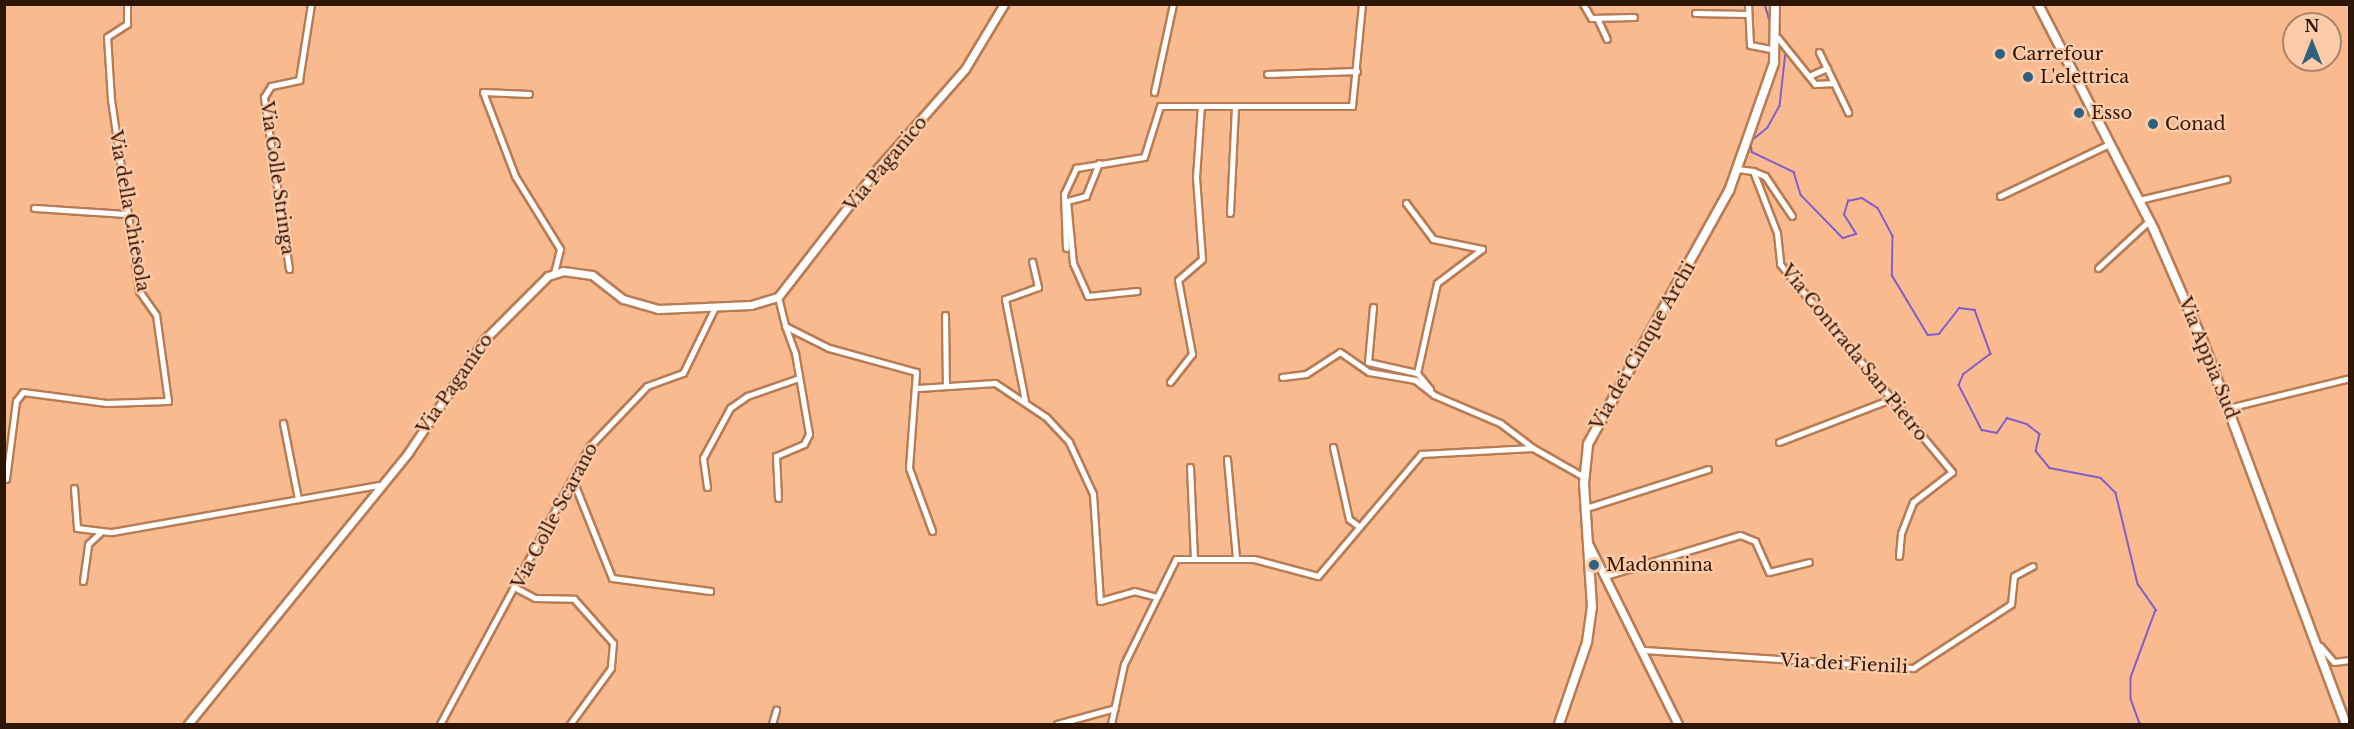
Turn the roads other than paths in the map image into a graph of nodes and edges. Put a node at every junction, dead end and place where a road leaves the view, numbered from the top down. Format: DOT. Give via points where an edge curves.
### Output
graph roads {
  1 [pos="127,4"];
  2 [pos="311,4"];
  3 [pos="1004,4"];
  4 [pos="1173,4"];
  5 [pos="1362,4"];
  6 [pos="1583,4"];
  7 [pos="1748,4"];
  8 [pos="1775,4"];
  9 [pos="2038,4"];
  10 [pos="1695,13"];
  11 [pos="1748,14"];
  12 [pos="1635,17"];
  13 [pos="1597,18"];
  14 [pos="1778,38"];
  15 [pos="1606,39"];
  16 [pos="1777,50"];
  17 [pos="1819,52"];
  18 [pos="1827,68"];
  19 [pos="1357,71"];
  20 [pos="1267,74"];
  21 [pos="1809,76"];
  22 [pos="1834,83"];
  23 [pos="1154,92"];
  24 [pos="529,93"];
  25 [pos="1201,106"];
  26 [pos="1235,107"];
  27 [pos="1848,112"];
  28 [pos="2109,144"];
  29 [pos="1099,163"];
  30 [pos="1737,169"];
  31 [pos="1752,171"];
  32 [pos="2227,179"];
  33 [pos="2000,196"];
  34 [pos="2139,200"];
  35 [pos="1406,203"];
  36 [pos="34,208"];
  37 [pos="1230,213"];
  38 [pos="128,214"];
  39 [pos="1792,216"];
  40 [pos="2149,220"];
  41 [pos="1066,248"];
  42 [pos="1032,262"];
  43 [pos="2098,268"];
  44 [pos="290,269"];
  45 [pos="554,273"];
  46 [pos="1137,291"];
  47 [pos="778,297"];
  48 [pos="1372,307"];
  49 [pos="715,308"];
  50 [pos="945,315"];
  51 [pos="785,326"];
  52 [pos="1417,373"];
  53 [pos="1282,377"];
  54 [pos="799,378"];
  55 [pos="2349,378"];
  56 [pos="1170,382"];
  57 [pos="946,386"];
  58 [pos="918,388"];
  59 [pos="1441,398"];
  60 [pos="1891,399"];
  61 [pos="1025,401"];
  62 [pos="2228,408"];
  63 [pos="283,423"];
  64 [pos="1779,442"];
  65 [pos="1333,447"];
  66 [pos="1533,448"];
  67 [pos="1227,459"];
  68 [pos="1190,467"];
  69 [pos="1708,469"];
  70 [pos="1584,477"];
  71 [pos="6,479"];
  72 [pos="574,483"];
  73 [pos="378,485"];
  74 [pos="707,487"];
  75 [pos="74,488"];
  76 [pos="778,498"];
  77 [pos="298,499"];
  78 [pos="1586,508"];
  79 [pos="1357,525"];
  80 [pos="103,531"];
  81 [pos="932,531"];
  82 [pos="1589,545"];
  83 [pos="1899,556"];
  84 [pos="1194,557"];
  85 [pos="1236,558"];
  86 [pos="1809,562"];
  87 [pos="2033,566"];
  88 [pos="1605,576"];
  89 [pos="83,580"];
  90 [pos="516,588"];
  91 [pos="710,591"];
  92 [pos="1156,597"];
  93 [pos="2312,632"];
  94 [pos="1643,650"];
  95 [pos="2349,660"];
  96 [pos="1115,708"];
  97 [pos="776,710"];
  98 [pos="188,724"];
  99 [pos="440,724"];
  100 [pos="570,724"];
  101 [pos="772,724"];
  102 [pos="1057,724"];
  103 [pos="1111,724"];
  104 [pos="1559,724"];
  105 [pos="1678,724"];
  106 [pos="2346,724"];
  1 -- 38 [label="street, Via della Chiesola" via="128,24 111,32 107,41"];
  2 -- 44 [label="street, Via Colle Stringa" via="299,80 271,86 264,97"];
  3 -- 47 [label="street, Via Paganico" via="965,69 878,168"];
  4 -- 23 [label="street"];
  5 -- 19 [label="street"];
  6 -- 13 [label="street" via="1586,15"];
  7 -- 11 [label="street"];
  8 -- 14 [label="main road, Via dei Cinque Archi"];
  9 -- 28 [label="main road, Via Appia Sud"];
  10 -- 11 [label="street"];
  11 -- 16 [label="street" via="1751,47"];
  12 -- 13 [label="street"];
  13 -- 15 [label="street"];
  14 -- 16 [label="main road, Via dei Cinque Archi"];
  14 -- 21 [label="street"];
  16 -- 30 [label="main road, Via dei Cinque Archi"];
  17 -- 18 [label="street"];
  18 -- 21 [label="street"];
  18 -- 22 [label="street"];
  19 -- 20 [label="street"];
  19 -- 26 [label="street" via="1355,101 1348,108"];
  21 -- 22 [label="street" via="1820,87"];
  22 -- 27 [label="street"];
  24 -- 45 [label="street" via="483,92 515,176 561,250"];
  25 -- 26 [label="street"];
  25 -- 29 [label="street" via="1160,106 1145,156"];
  25 -- 56 [label="street" via="1196,177 1202,260 1178,280 1192,353"];
  26 -- 37 [label="street"];
  28 -- 33 [label="street"];
  28 -- 34 [label="main road, Via Appia Sud"];
  29 -- 41 [label="street" via="1078,165 1064,192"];
  29 -- 46 [label="street" via="1086,196 1067,201 1072,260 1088,296"];
  30 -- 31 [label="street"];
  30 -- 70 [label="main road, Via dei Cinque Archi" via="1692,259 1601,414"];
  31 -- 39 [label="street" via="1769,181"];
  31 -- 60 [label="street, Via Contrada San Pietro" via="1776,231 1779,262"];
  32 -- 34 [label="street"];
  34 -- 40 [label="main road, Via Appia Sud"];
  35 -- 52 [label="street" via="1433,239 1482,249 1437,283"];
  36 -- 38 [label="street"];
  38 -- 71 [label="street, Via della Chiesola" via="140,293 156,315 168,403 102,403 22,392 16,404"];
  40 -- 43 [label="street"];
  40 -- 62 [label="main road, Via Appia Sud"];
  42 -- 61 [label="street" via="1038,287 1005,299"];
  45 -- 49 [label="street" via="595,276 621,297 649,308"];
  45 -- 73 [label="street, Via Paganico" via="488,335 408,453"];
  47 -- 49 [label="street"];
  47 -- 51 [label="street"];
  48 -- 52 [label="street" via="1368,362"];
  49 -- 72 [label="street, Via Colle Scarano" via="683,373 645,388 591,444"];
  50 -- 57 [label="street"];
  51 -- 54 [label="street"];
  51 -- 58 [label="street" via="832,349 910,367"];
  52 -- 59 [label="street"];
  53 -- 59 [label="street" via="1306,374 1338,351 1369,372 1414,379"];
  54 -- 74 [label="street" via="732,405 703,458"];
  54 -- 76 [label="street" via="808,436 804,444 776,456"];
  55 -- 62 [label="street"];
  57 -- 58 [label="street"];
  57 -- 61 [label="street" via="995,383"];
  58 -- 81 [label="street" via="909,468"];
  59 -- 66 [label="street" via="1496,420"];
  60 -- 64 [label="street"];
  60 -- 83 [label="street, Via Contrada San Pietro" via="1952,475 1914,500 1900,535"];
  61 -- 92 [label="street" via="1060,430 1086,476 1097,519 1100,602 1132,591"];
  62 -- 93 [label="main road, Via Appia Sud"];
  63 -- 77 [label="street"];
  65 -- 79 [label="street" via="1349,519"];
  66 -- 70 [label="street"];
  66 -- 79 [label="street" via="1417,456 1404,479"];
  67 -- 85 [label="street"];
  68 -- 84 [label="street"];
  69 -- 78 [label="street"];
  70 -- 78 [label="main road, Via dei Cinque Archi"];
  72 -- 90 [label="street, Via Colle Scarano"];
  72 -- 91 [label="street" via="612,578"];
  73 -- 77 [label="street"];
  73 -- 98 [label="street, Via Paganico"];
  75 -- 80 [label="street" via="76,527"];
  77 -- 80 [label="street"];
  78 -- 82 [label="main road, Via dei Cinque Archi"];
  79 -- 85 [label="street" via="1316,577 1288,566"];
  80 -- 89 [label="street" via="88,544"];
  82 -- 88 [label="street"];
  82 -- 104 [label="main road, Via dei Cinque Archi" via="1589,630"];
  84 -- 85 [label="street"];
  84 -- 92 [label="street" via="1173,561"];
  86 -- 88 [label="street" via="1769,573 1755,541 1740,535"];
  87 -- 94 [label="street, Via dei Fienili" via="2014,576 2011,604 1913,668"];
  88 -- 94 [label="street"];
  90 -- 99 [label="street, Via Colle Scarano"];
  90 -- 100 [label="street" via="535,598 576,600 612,641 609,671"];
  92 -- 96 [label="street" via="1124,664"];
  93 -- 95 [label="street" via="2331,660"];
  93 -- 106 [label="main road, Via Appia Sud"];
  94 -- 105 [label="street"];
  96 -- 102 [label="street"];
  96 -- 103 [label="street"];
  97 -- 101 [label="street"];
}
